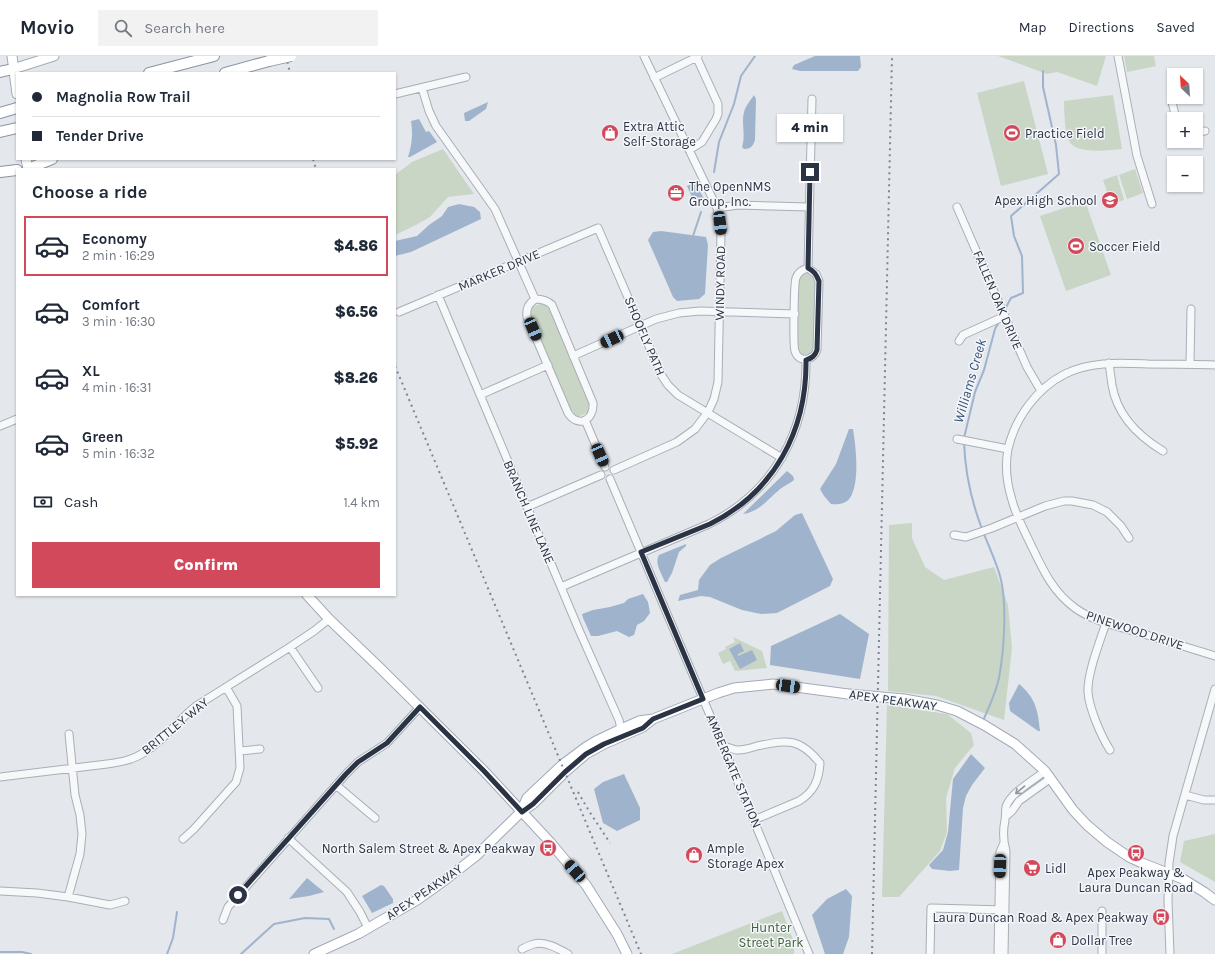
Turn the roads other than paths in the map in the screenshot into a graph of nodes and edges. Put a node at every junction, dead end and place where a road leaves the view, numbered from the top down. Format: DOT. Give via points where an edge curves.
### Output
graph roads {
  1 [pos="12,56"];
  2 [pos="54,56"];
  3 [pos="214,56"];
  4 [pos="291,56"];
  5 [pos="644,56"];
  6 [pos="697,56"];
  7 [pos="1118,56"];
  8 [pos="255,65"];
  9 [pos="13,69"];
  10 [pos="0,72"];
  11 [pos="152,72"];
  12 [pos="229,72"];
  13 [pos="239,72"];
  14 [pos="466,76"];
  15 [pos="654,78"];
  16 [pos="16,88"];
  17 [pos="422,88"];
  18 [pos="396,94"];
  19 [pos="812,99"];
  20 [pos="16,108"];
  21 [pos="0,113"];
  22 [pos="16,128"];
  23 [pos="1,132"];
  24 [pos="689,150"];
  25 [pos="50,160"];
  26 [pos="30,168"];
  27 [pos="16,170"];
  28 [pos="0,172"];
  29 [pos="1152,204"];
  30 [pos="809,207"];
  31 [pos="957,207"];
  32 [pos="717,208"];
  33 [pos="598,228"];
  34 [pos="518,261"];
  35 [pos="808,268"];
  36 [pos="438,295"];
  37 [pos="535,299"];
  38 [pos="1191,309"];
  39 [pos="398,312"];
  40 [pos="719,312"];
  41 [pos="795,314"];
  42 [pos="1005,316"];
  43 [pos="640,326"];
  44 [pos="959,341"];
  45 [pos="573,356"];
  46 [pos="806,360"];
  47 [pos="1109,363"];
  48 [pos="1190,364"];
  49 [pos="548,365"];
  50 [pos="1215,365"];
  51 [pos="1040,391"];
  52 [pos="480,395"];
  53 [pos="708,412"];
  54 [pos="16,419"];
  55 [pos="585,420"];
  56 [pos="0,426"];
  57 [pos="957,439"];
  58 [pos="1008,449"];
  59 [pos="1164,452"];
  60 [pos="782,458"];
  61 [pos="605,467"];
  62 [pos="614,470"];
  63 [pos="601,475"];
  64 [pos="610,479"];
  65 [pos="527,507"];
  66 [pos="1018,518"];
  67 [pos="954,535"];
  68 [pos="1129,538"];
  69 [pos="641,552"];
  70 [pos="561,587"];
  71 [pos="308,596"];
  72 [pos="329,619"];
  73 [pos="1106,623"];
  74 [pos="290,647"];
  75 [pos="1215,656"];
  76 [pos="226,687"];
  77 [pos="318,688"];
  78 [pos="1215,689"];
  79 [pos="703,699"];
  80 [pos="420,707"];
  81 [pos="653,719"];
  82 [pos="621,728"];
  83 [pos="69,734"];
  84 [pos="724,746"];
  85 [pos="260,749"];
  86 [pos="1110,750"];
  87 [pos="240,751"];
  88 [pos="72,769"];
  89 [pos="1048,775"];
  90 [pos="0,777"];
  91 [pos="336,785"];
  92 [pos="1185,795"];
  93 [pos="1215,800"];
  94 [pos="522,812"];
  95 [pos="375,818"];
  96 [pos="754,820"];
  97 [pos="288,838"];
  98 [pos="183,839"];
  99 [pos="1169,873"];
  100 [pos="0,891"];
  101 [pos="68,897"];
  102 [pos="1215,900"];
  103 [pos="125,901"];
  104 [pos="1002,910"];
  105 [pos="1102,911"];
  106 [pos="223,920"];
  107 [pos="368,928"];
  108 [pos="522,949"];
  109 [pos="314,954"];
  110 [pos="568,954"];
  111 [pos="627,954"];
  112 [pos="809,954"];
  113 [pos="930,954"];
  114 [pos="998,954"];
  115 [pos="1004,954"];
  116 [pos="1102,954"];
  117 [pos="1170,954"];
  1 -- 9 [label="main road"];
  2 -- 9 [label="main road"];
  3 -- 11 [label="highway"];
  4 -- 8 [label="highway, bridge"];
  5 -- 15 [label="street, WINDY ROAD"];
  6 -- 15 [label="street"];
  6 -- 24 [label="street" via="718,104 718,114 702,142"];
  7 -- 29 [label="street" via="1137,156"];
  8 -- 12 [label="highway"];
  8 -- 13 [label="highway"];
  9 -- 10 [label="highway"];
  9 -- 16 [label="main road"];
  14 -- 17 [label="street"];
  15 -- 24 [label="street, WINDY ROAD"];
  17 -- 18 [label="street"];
  17 -- 34 [label="street" via="432,119 495,209"];
  19 -- 30 [label="street"];
  20 -- 21 [label="highway"];
  22 -- 23 [label="highway"];
  24 -- 32 [label="street, WINDY ROAD"];
  25 -- 26 [label="highway"];
  27 -- 28 [label="highway"];
  30 -- 32 [label="street" via="738,205"];
  30 -- 35 [label="street"];
  31 -- 42 [label="street, FALLEN OAK DRIVE"];
  32 -- 40 [label="street, WINDY ROAD" via="721,232"];
  33 -- 34 [label="street, MARKER DRIVE"];
  33 -- 43 [label="street, SHOOFLY PATH"];
  34 -- 36 [label="street, MARKER DRIVE"];
  34 -- 37 [label="street"];
  35 -- 41 [label="street" via="798,274 796,279"];
  35 -- 46 [label="street" via="814,271 819,281 819,308 816,354"];
  36 -- 39 [label="street, MARKER DRIVE"];
  36 -- 52 [label="street, BRANCH LINE LANE"];
  37 -- 45 [label="street" via="546,300 552,305"];
  37 -- 49 [label="street" via="527,308 528,317"];
  38 -- 48 [label="street"];
  40 -- 41 [label="street"];
  40 -- 43 [label="street" via="679,313"];
  40 -- 53 [label="street, WINDY ROAD" via="718,382"];
  41 -- 46 [label="street" via="794,350 797,356"];
  42 -- 44 [label="street" via="963,335"];
  42 -- 51 [label="street, FALLEN OAK DRIVE"];
  43 -- 45 [label="street"];
  43 -- 53 [label="street, SHOOFLY PATH" via="668,385 678,395"];
  45 -- 55 [label="street" via="593,404 594,410"];
  46 -- 60 [label="street" via="800,412 794,434"];
  47 -- 48 [label="street, PINEWOOD DRIVE"];
  47 -- 51 [label="street, PINEWOOD DRIVE" via="1074,370 1057,378"];
  47 -- 59 [label="street" via="1114,392 1121,410 1141,436"];
  48 -- 50 [label="street, PINEWOOD DRIVE"];
  49 -- 52 [label="street"];
  49 -- 55 [label="street" via="568,413 574,420"];
  51 -- 58 [label="street, PINEWOOD DRIVE" via="1021,417"];
  52 -- 65 [label="street, BRANCH LINE LANE"];
  53 -- 60 [label="street, SHOOFLY PATH"];
  53 -- 62 [label="street, WINDY ROAD" via="695,429 678,442"];
  54 -- 56 [label="street"];
  55 -- 61 [label="street"];
  57 -- 58 [label="street"];
  58 -- 66 [label="street, PINEWOOD DRIVE" via="1007,480"];
  60 -- 69 [label="street" via="757,490 730,512 710,524"];
  61 -- 62 [label="street"];
  61 -- 63 [label="street"];
  62 -- 64 [label="street"];
  63 -- 64 [label="street" via="604,479"];
  63 -- 65 [label="street"];
  64 -- 69 [label="street, AMBERGATE STATION"];
  65 -- 70 [label="street, BRANCH LINE LANE"];
  66 -- 67 [label="street" via="966,537"];
  66 -- 68 [label="street" via="1055,503 1085,503 1100,508 1111,516"];
  66 -- 73 [label="street, PINEWOOD DRIVE" via="1046,577 1059,594 1076,609"];
  69 -- 70 [label="street"];
  69 -- 79 [label="street, AMBERGATE STATION"];
  70 -- 82 [label="street, BRANCH LINE LANE"];
  71 -- 72 [label="main road"];
  72 -- 74 [label="street, BRITTLEY WAY"];
  72 -- 80 [label="main road"];
  73 -- 75 [label="street, PINEWOOD DRIVE"];
  73 -- 86 [label="street" via="1089,678 1088,692 1103,738"];
  74 -- 76 [label="street, BRITTLEY WAY"];
  74 -- 77 [label="street"];
  76 -- 87 [label="street" via="237,706"];
  76 -- 88 [label="street, BRITTLEY WAY" via="188,712 143,754 125,761"];
  78 -- 92 [label="street"];
  79 -- 81 [label="main road, APEX PEAKWAY"];
  79 -- 84 [label="street, AMBERGATE STATION"];
  79 -- 89 [label="main road, APEX PEAKWAY, bridge" via="734,688 770,684 937,705 969,716 1015,744"];
  80 -- 91 [label="street" via="387,743 352,767"];
  80 -- 94 [label="main road"];
  81 -- 82 [label="main road, APEX PEAKWAY"];
  81 -- 94 [label="main road, APEX PEAKWAY" via="643,728 586,754"];
  82 -- 94 [label="main road, APEX PEAKWAY" via="586,747 562,765 527,798"];
  83 -- 88 [label="street"];
  84 -- 96 [label="street, AMBERGATE STATION"];
  84 -- 96 [label="street" via="742,750 776,742 792,742 806,748 820,763 818,780 806,797"];
  85 -- 87 [label="street"];
  87 -- 98 [label="street" via="240,768 236,782"];
  88 -- 90 [label="street, BRITTLEY WAY"];
  88 -- 101 [label="street" via="82,834 80,854"];
  89 -- 99 [label="main road, APEX PEAKWAY" via="1074,810 1102,838 1133,859"];
  89 -- 104 [label="street" via="1014,795 1005,808 1006,851"];
  91 -- 95 [label="street"];
  91 -- 97 [label="street"];
  92 -- 93 [label="street"];
  92 -- 99 [label="street" via="1173,836"];
  94 -- 107 [label="main road, APEX PEAKWAY" via="476,856 445,880 417,900"];
  94 -- 111 [label="main road" via="586,885"];
  96 -- 112 [label="street, AMBERGATE STATION"];
  97 -- 106 [label="street" via="228,907"];
  97 -- 107 [label="street" via="347,892"];
  99 -- 102 [label="main road, APEX PEAKWAY"];
  99 -- 117 [label="street"];
  100 -- 101 [label="street"];
  101 -- 103 [label="street" via="110,905"];
  104 -- 113 [label="street" via="931,908"];
  104 -- 114 [label="street"];
  104 -- 115 [label="street"];
  105 -- 116 [label="street"];
  107 -- 109 [label="main road, APEX PEAKWAY"];
  108 -- 110 [label="street" via="535,943 551,946"];
}
